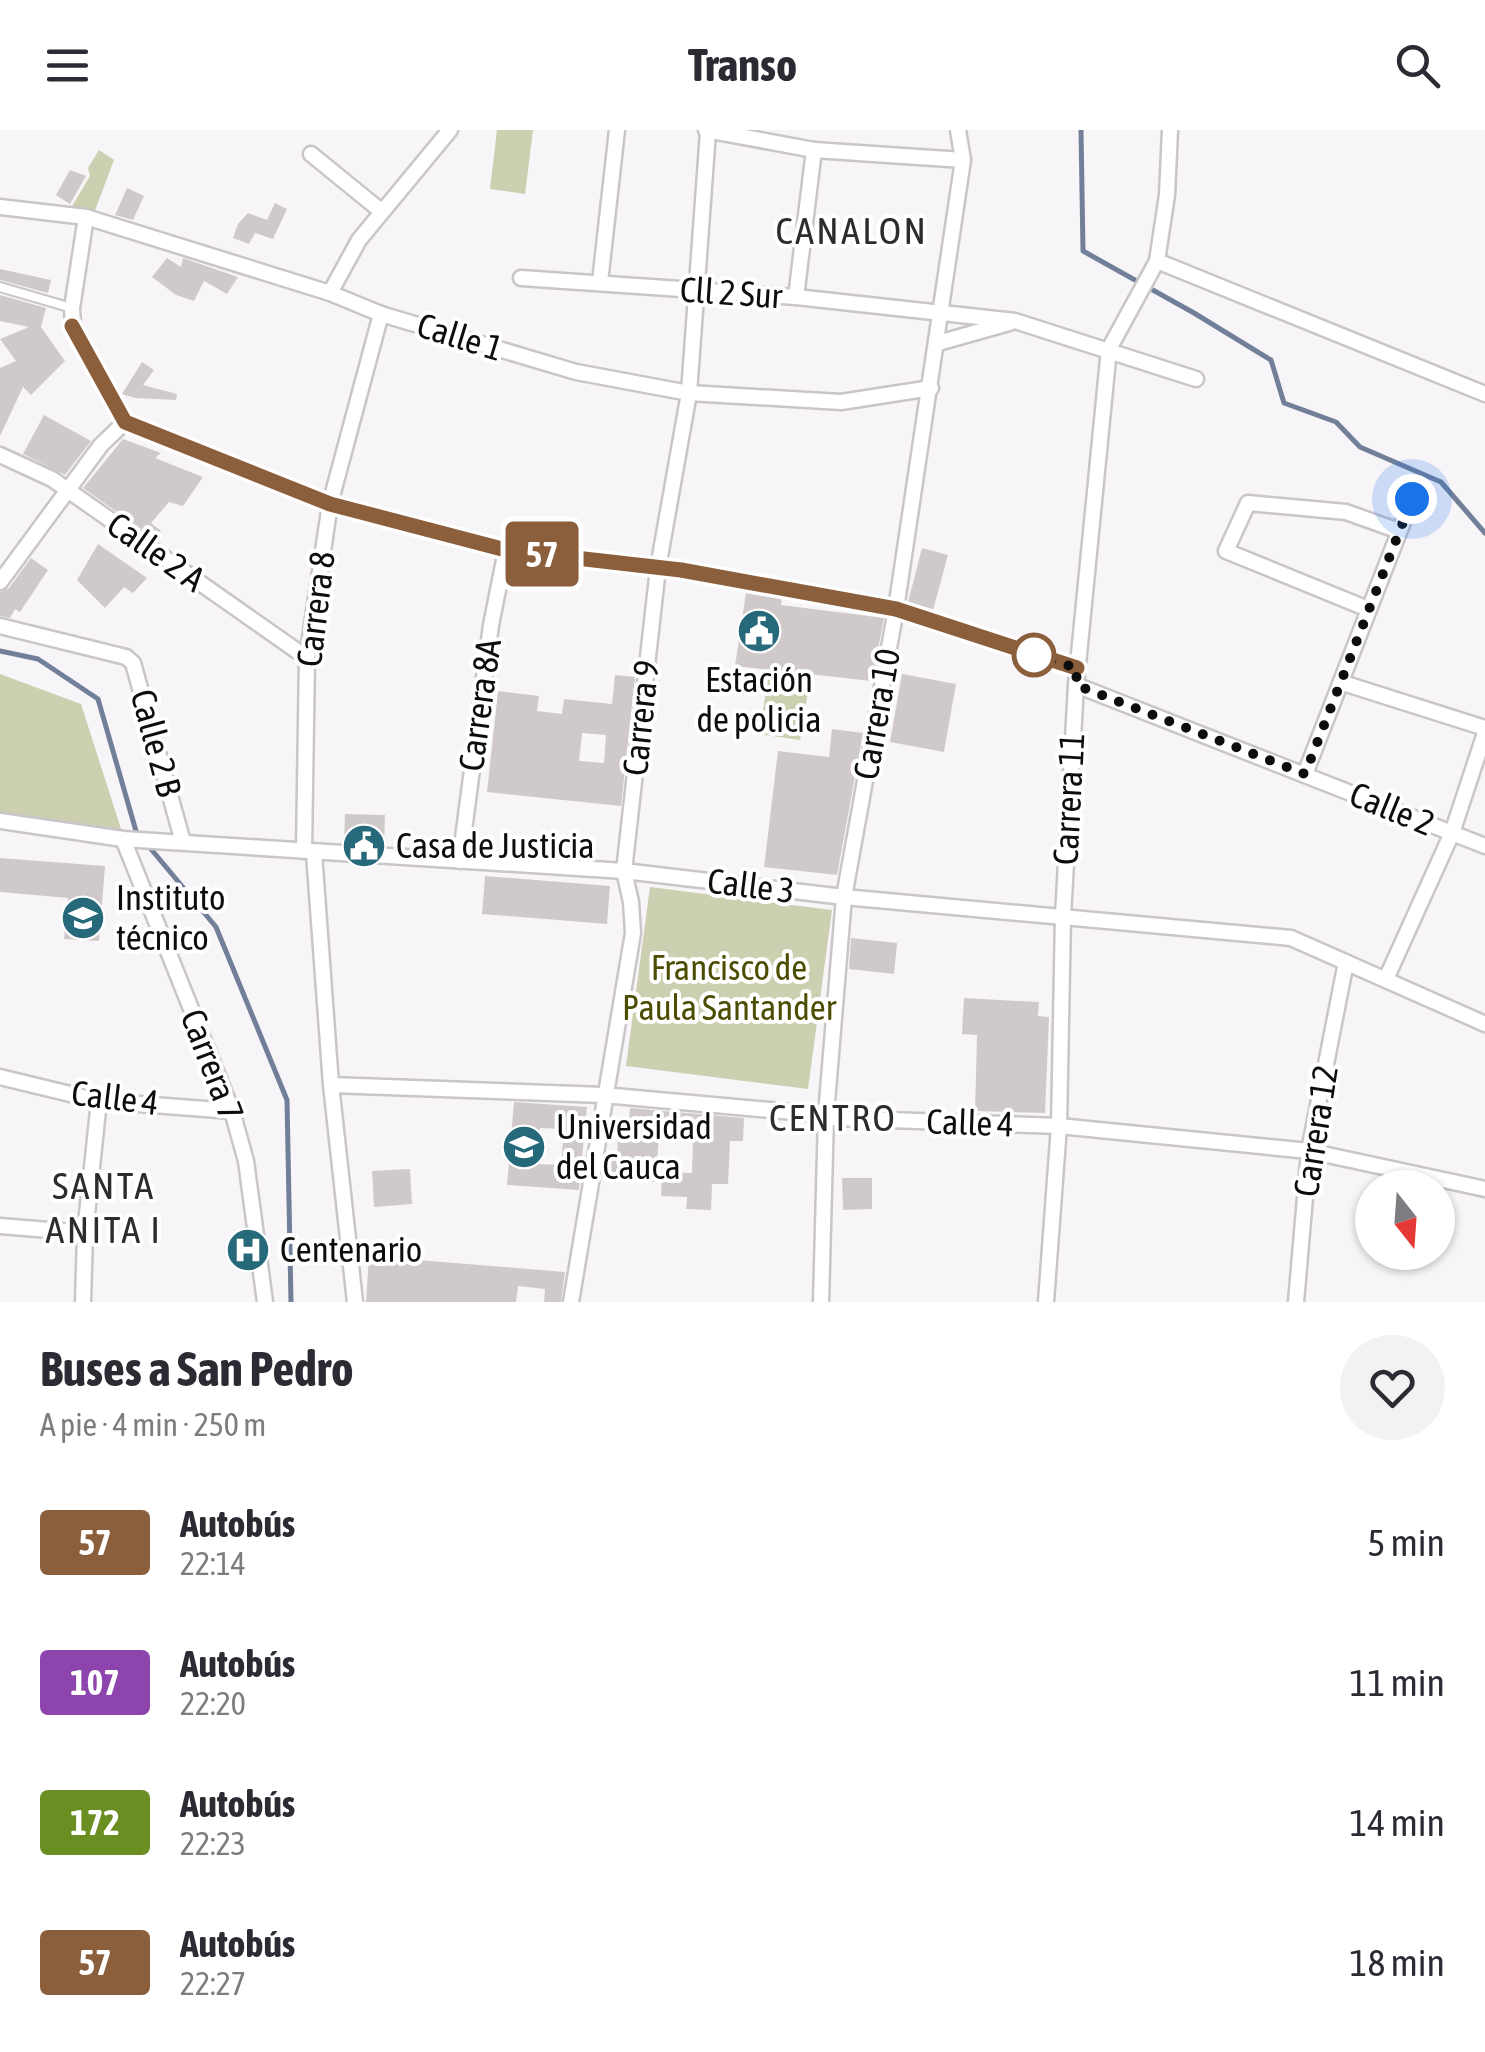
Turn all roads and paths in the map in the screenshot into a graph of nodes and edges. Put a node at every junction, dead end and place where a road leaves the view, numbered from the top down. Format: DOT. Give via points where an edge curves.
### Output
graph roads {
  1 [pos="450,130"];
  2 [pos="617,130"];
  3 [pos="958,130"];
  4 [pos="1170,130"];
  5 [pos="707,131"];
  6 [pos="814,150"];
  7 [pos="311,154"];
  8 [pos="963,160"];
  9 [pos="0,207"];
  10 [pos="381,211"];
  11 [pos="86,217"];
  12 [pos="1157,261"];
  13 [pos="521,278"];
  14 [pos="600,282"];
  15 [pos="0,287"];
  16 [pos="697,292"];
  17 [pos="330,293"];
  18 [pos="796,297"];
  19 [pos="72,308"];
  20 [pos="942,311"];
  21 [pos="381,314"];
  22 [pos="1014,321"];
  23 [pos="938,343"];
  24 [pos="1109,349"];
  25 [pos="1196,379"];
  26 [pos="931,388"];
  27 [pos="689,393"];
  28 [pos="1485,394"];
  29 [pos="125,422"];
  30 [pos="0,454"];
  31 [pos="68,491"];
  32 [pos="1412,499"];
  33 [pos="330,504"];
  34 [pos="1400,531"];
  35 [pos="506,550"];
  36 [pos="658,568"];
  37 [pos="0,582"];
  38 [pos="896,609"];
  39 [pos="1368,609"];
  40 [pos="0,626"];
  41 [pos="307,658"];
  42 [pos="1077,668"];
  43 [pos="1343,683"];
  44 [pos="1076,685"];
  45 [pos="1485,730"];
  46 [pos="1305,774"];
  47 [pos="0,820"];
  48 [pos="1452,833"];
  49 [pos="127,839"];
  50 [pos="177,841"];
  51 [pos="1485,846"];
  52 [pos="309,852"];
  53 [pos="460,860"];
  54 [pos="624,871"];
  55 [pos="844,898"];
  56 [pos="1063,916"];
  57 [pos="1346,962"];
  58 [pos="1386,980"];
  59 [pos="1485,1024"];
  60 [pos="0,1077"];
  61 [pos="331,1086"];
  62 [pos="603,1096"];
  63 [pos="99,1101"];
  64 [pos="232,1111"];
  65 [pos="826,1115"];
  66 [pos="1059,1126"];
  67 [pos="1309,1151"];
  68 [pos="1485,1189"];
  69 [pos="0,1226"];
  70 [pos="85,1233"];
  71 [pos="84,1302"];
  72 [pos="265,1302"];
  73 [pos="354,1302"];
  74 [pos="571,1302"];
  75 [pos="821,1302"];
  76 [pos="1046,1302"];
  77 [pos="1296,1302"];
  1 -- 10 [label="street"];
  2 -- 14 [label="street"];
  3 -- 8 [label="street, Carrera 10"];
  4 -- 12 [label="street, Carrera 11"];
  5 -- 6 [label="street"];
  5 -- 16 [label="street, Carrera 9"];
  6 -- 8 [label="street"];
  6 -- 18 [label="street"];
  7 -- 10 [label="street"];
  8 -- 20 [label="street, Carrera 10"];
  9 -- 11 [label="street, Calle 1"];
  10 -- 17 [label="street"];
  11 -- 17 [label="street, Calle 1"];
  11 -- 19 [label="street"];
  12 -- 24 [label="street, Carrera 11"];
  12 -- 28 [label="street"];
  13 -- 14 [label="street, Cll 2 Sur"];
  14 -- 16 [label="street, Cll 2 Sur"];
  15 -- 19 [label="lane"];
  16 -- 18 [label="street, Cll 2 Sur"];
  16 -- 27 [label="street, Carrera 9"];
  17 -- 21 [label="street, Calle 1"];
  18 -- 20 [label="street, Cll 2 Sur"];
  19 -- 29 [label="street" via="72,326"];
  20 -- 22 [label="street"];
  20 -- 23 [label="street, Carrera 10"];
  21 -- 27 [label="street, Calle 1" via="576,372"];
  21 -- 33 [label="street, Carrera 8"];
  22 -- 23 [label="street"];
  22 -- 24 [label="street"];
  23 -- 26 [label="street, Carrera 10"];
  24 -- 25 [label="street"];
  24 -- 42 [label="street, Carrera 11"];
  26 -- 27 [label="street, Calle 1" via="841,402"];
  26 -- 38 [label="street, Carrera 10"];
  27 -- 36 [label="street, Carrera 9"];
  29 -- 31 [label="street"];
  29 -- 33 [label="street"];
  30 -- 31 [label="street, Calle 2 A"];
  31 -- 37 [label="street"];
  31 -- 41 [label="street, Calle 2 A"];
  32 -- 34 [label="street"];
  33 -- 35 [label="street"];
  33 -- 41 [label="street, Carrera 8"];
  34 -- 39 [label="street"];
  34 -- 39 [label="street" via="1346,512 1248,503 1226,551"];
  35 -- 36 [label="street"];
  35 -- 53 [label="street, Carrera 8A"];
  36 -- 38 [label="street"];
  36 -- 54 [label="street, Carrera 9"];
  38 -- 42 [label="street"];
  38 -- 55 [label="street, Carrera 10"];
  39 -- 43 [label="street"];
  40 -- 50 [label="street, Calle 2 B" via="133,662"];
  41 -- 52 [label="street, Carrera 8"];
  42 -- 44 [label="street, Carrera 11"];
  43 -- 45 [label="street"];
  43 -- 46 [label="street"];
  44 -- 46 [label="street, Calle 2"];
  44 -- 56 [label="street, Carrera 11"];
  45 -- 48 [label="street"];
  46 -- 48 [label="street, Calle 2"];
  47 -- 49 [label="street, Calle 3"];
  48 -- 51 [label="street, Calle 2"];
  48 -- 58 [label="street"];
  49 -- 50 [label="street, Calle 3"];
  49 -- 64 [label="street, Carrera 7"];
  50 -- 52 [label="street, Calle 3"];
  52 -- 53 [label="street, Calle 3"];
  52 -- 61 [label="street, Carrera 8"];
  53 -- 54 [label="street, Calle 3"];
  54 -- 55 [label="street, Calle 3"];
  54 -- 62 [label="street, Carrera 9" via="633,933"];
  55 -- 56 [label="street, Calle 3"];
  55 -- 65 [label="street, Carrera 10"];
  56 -- 57 [label="street, Calle 3" via="1290,938"];
  56 -- 66 [label="street, Carrera 11"];
  57 -- 58 [label="street, Calle 3"];
  57 -- 67 [label="street, Carrera 12"];
  58 -- 59 [label="street, Calle 3"];
  60 -- 63 [label="street, Calle 4"];
  61 -- 62 [label="street, Calle 4"];
  61 -- 73 [label="street, Carrera 8"];
  62 -- 65 [label="street, Calle 4"];
  62 -- 74 [label="street, Carrera 9"];
  63 -- 64 [label="street, Calle 4"];
  63 -- 70 [label="street"];
  64 -- 72 [label="street, Carrera 7" via="246,1161"];
  65 -- 66 [label="street, Calle 4"];
  65 -- 75 [label="street, Carrera 10"];
  66 -- 67 [label="street, Calle 4"];
  66 -- 76 [label="street, Carrera 11"];
  67 -- 68 [label="street, Calle 4"];
  67 -- 77 [label="street, Carrera 12"];
  69 -- 70 [label="street"];
  70 -- 71 [label="street"];
}
